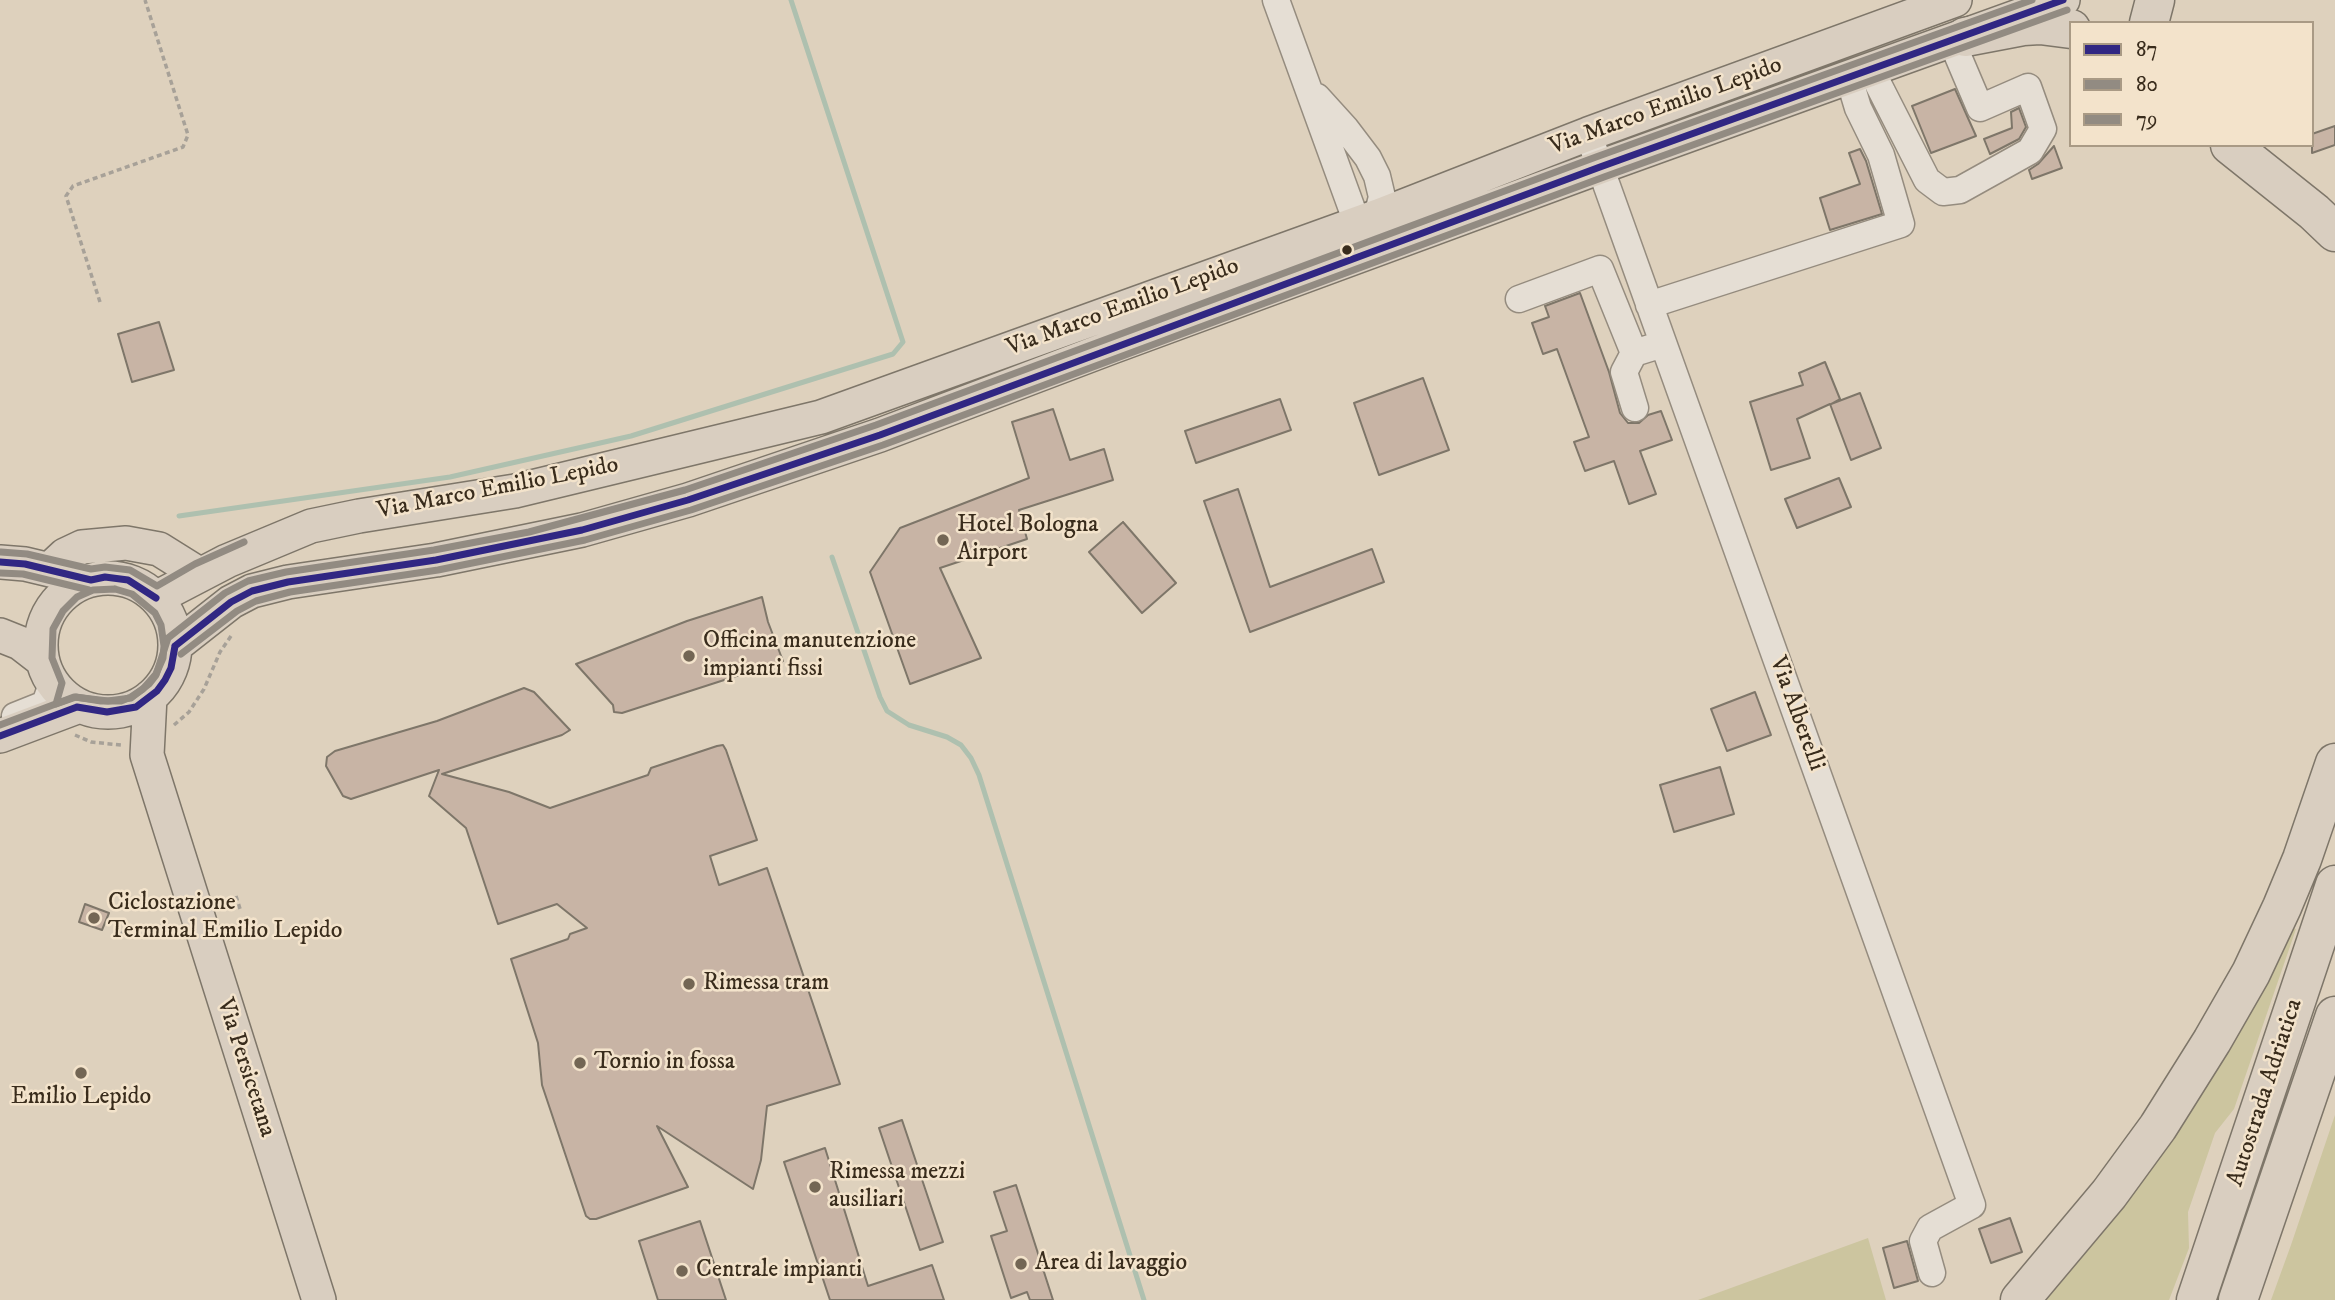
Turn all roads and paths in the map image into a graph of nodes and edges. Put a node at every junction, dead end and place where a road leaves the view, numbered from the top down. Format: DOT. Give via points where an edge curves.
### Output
graph roads {
  1 [pos="145,0"];
  2 [pos="1276,0"];
  3 [pos="1955,0"];
  4 [pos="2063,0"];
  5 [pos="2155,0"];
  6 [pos="2150,21"];
  7 [pos="2069,29"];
  8 [pos="1958,39"];
  9 [pos="1860,74"];
  10 [pos="1901,131"];
  11 [pos="1588,134"];
  12 [pos="2233,147"];
  13 [pos="1881,155"];
  14 [pos="1600,167"];
  15 [pos="2328,221"];
  16 [pos="1368,231"];
  17 [pos="1519,299"];
  18 [pos="100,302"];
  19 [pos="1649,305"];
  20 [pos="1663,344"];
  21 [pos="1633,353"];
  22 [pos="888,392"];
  23 [pos="1635,408"];
  24 [pos="901,427"];
  25 [pos="0,562"];
  26 [pos="50,569"];
  27 [pos="199,574"];
  28 [pos="91,580"];
  29 [pos="156,598"];
  30 [pos="232,634"];
  31 [pos="0,635"];
  32 [pos="175,646"];
  33 [pos="47,672"];
  34 [pos="150,697"];
  35 [pos="78,712"];
  36 [pos="0,721"];
  37 [pos="169,730"];
  38 [pos="0,736"];
  39 [pos="117,746"];
  40 [pos="2335,764"];
  41 [pos="171,835"];
  42 [pos="2335,886"];
  43 [pos="236,896"];
  44 [pos="241,912"];
  45 [pos="127,932"];
  46 [pos="118,934"];
  47 [pos="2335,1016"];
  48 [pos="1932,1273"];
  49 [pos="318,1300"];
  50 [pos="2020,1300"];
  51 [pos="2196,1300"];
  52 [pos="2238,1300"];
  1 -- 18 [label="path" via="188,135 183,147 73,186 66,196"];
  2 -- 16 [label="street"];
  3 -- 11 [label="main road, Via Marco Emilio Lepido"];
  4 -- 8 [label="main road, Via Marco Emilio Lepido"];
  5 -- 6 [label="highway"];
  7 -- 8 [label="highway" via="2040,24"];
  8 -- 9 [label="main road, Via Marco Emilio Lepido"];
  8 -- 10 [label="street" via="1980,108 2028,87 2043,129 2030,151 1960,190 1943,192 1927,180"];
  9 -- 10 [label="street"];
  9 -- 13 [label="street" via="1858,108"];
  9 -- 14 [label="main road, Via Marco Emilio Lepido"];
  10 -- 13 [label="street"];
  11 -- 14 [label="street, Via Alberelli"];
  11 -- 16 [label="main road, Via Marco Emilio Lepido"];
  12 -- 15 [label="highway"];
  13 -- 19 [label="street" via="1901,224"];
  14 -- 16 [label="main road, Via Marco Emilio Lepido"];
  14 -- 19 [label="street, Via Alberelli"];
  16 -- 22 [label="main road, Via Marco Emilio Lepido"];
  16 -- 24 [label="main road, Via Marco Emilio Lepido"];
  17 -- 21 [label="street" via="1600,269"];
  19 -- 20 [label="street, Via Alberelli"];
  20 -- 21 [label="street"];
  20 -- 48 [label="street, Via Alberelli" via="1972,1205 1930,1228 1923,1241"];
  21 -- 23 [label="street" via="1625,372"];
  22 -- 24 [label="street"];
  22 -- 27 [label="main road, Via Marco Emilio Lepido" via="821,417 515,491 311,526"];
  24 -- 32 [label="main road, Via Marco Emilio Lepido" via="688,500 582,530 252,591"];
  25 -- 26 [label="main road"];
  26 -- 27 [label="main road" via="82,547 126,543 159,549"];
  26 -- 28 [label="main road"];
  27 -- 29 [label="main road, Via Marco Emilio Lepido"];
  28 -- 29 [label="main road" via="128,580"];
  28 -- 33 [label="main road" via="72,588 47,616 41,637"];
  29 -- 32 [label="main road" via="171,622"];
  30 -- 37 [label="path" via="189,712"];
  31 -- 33 [label="main road" via="20,643"];
  32 -- 34 [label="main road" via="171,668"];
  33 -- 35 [label="main road"];
  33 -- 36 [label="street" via="45,704"];
  34 -- 35 [label="main road" via="123,711"];
  34 -- 41 [label="main road, Via Persicetana" via="147,755"];
  35 -- 38 [label="main road"];
  35 -- 39 [label="path" via="66,731 90,742"];
  35 -- 41 [label="main road, Via Persicetana" via="136,758"];
  40 -- 50 [label="highway" via="2282,907 2212,1041 2109,1194"];
  41 -- 49 [label="main road, Via Persicetana"];
  42 -- 51 [label="highway, Autostrada Adriatica"];
  43 -- 44 [label="path"];
  45 -- 46 [label="path"];
  47 -- 52 [label="highway, Autostrada Adriatica"];
}
